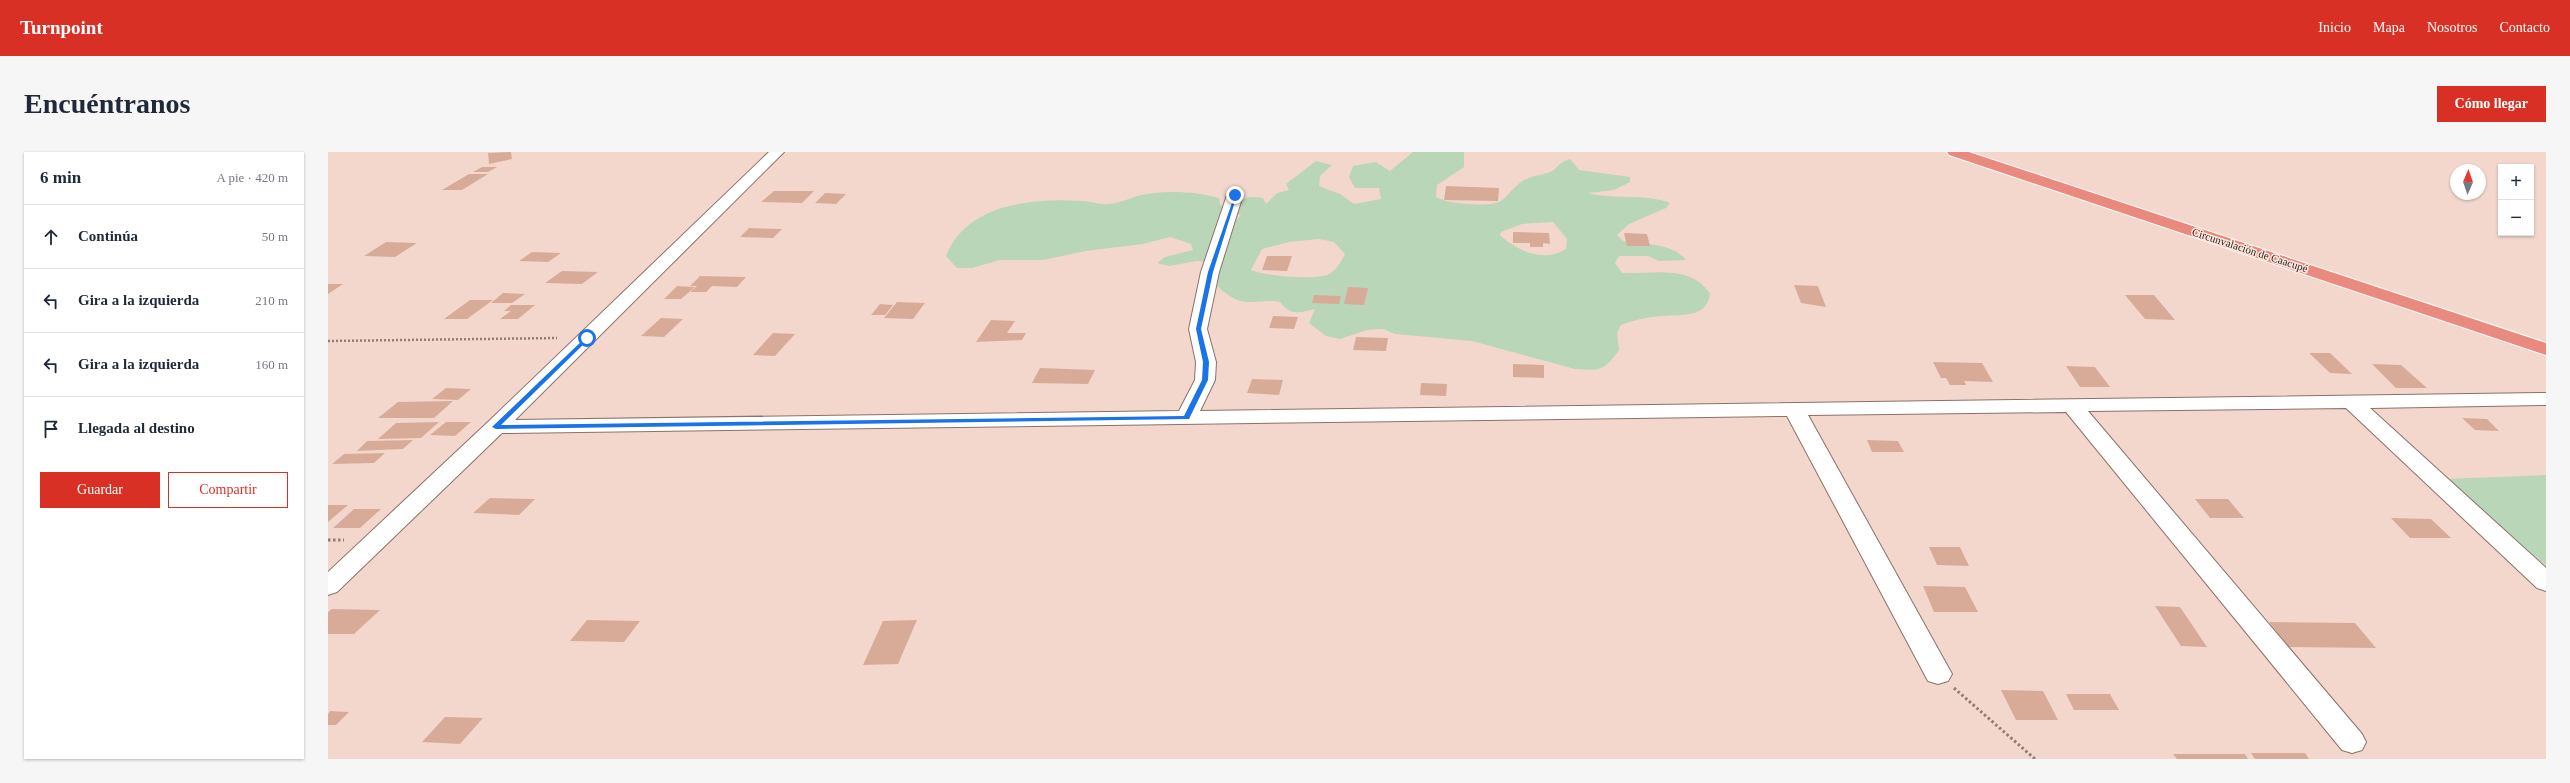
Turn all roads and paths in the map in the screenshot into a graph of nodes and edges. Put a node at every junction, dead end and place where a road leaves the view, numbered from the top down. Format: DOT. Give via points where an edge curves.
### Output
graph roads {
  1 [pos="777,152"];
  2 [pos="1954,152"];
  3 [pos="1980,152"];
  4 [pos="1235,195"];
  5 [pos="2546,336"];
  6 [pos="587,338"];
  7 [pos="328,341"];
  8 [pos="2546,349"];
  9 [pos="2546,399"];
  10 [pos="2351,402"];
  11 [pos="2071,405"];
  12 [pos="1794,409"];
  13 [pos="1187,417"];
  14 [pos="496,427"];
  15 [pos="2546,582"];
  16 [pos="328,586"];
  17 [pos="1938,674"];
  18 [pos="2352,742"];
  19 [pos="2035,759"];
  1 -- 6 [label="street"];
  2 -- 8 [label="highway, Circunvalación de Caacupé"];
  3 -- 5 [label="highway, Circunvalación de Caacupé"];
  4 -- 13 [label="street" via="1210,272 1198,329 1206,362 1205,380"];
  6 -- 7 [label="path"];
  6 -- 14 [label="street"];
  9 -- 10 [label="street"];
  10 -- 11 [label="street"];
  10 -- 15 [label="street"];
  11 -- 12 [label="street"];
  11 -- 18 [label="street"];
  12 -- 13 [label="street"];
  12 -- 17 [label="street"];
  13 -- 14 [label="street"];
  14 -- 16 [label="street"];
  17 -- 19 [label="path"];
}
